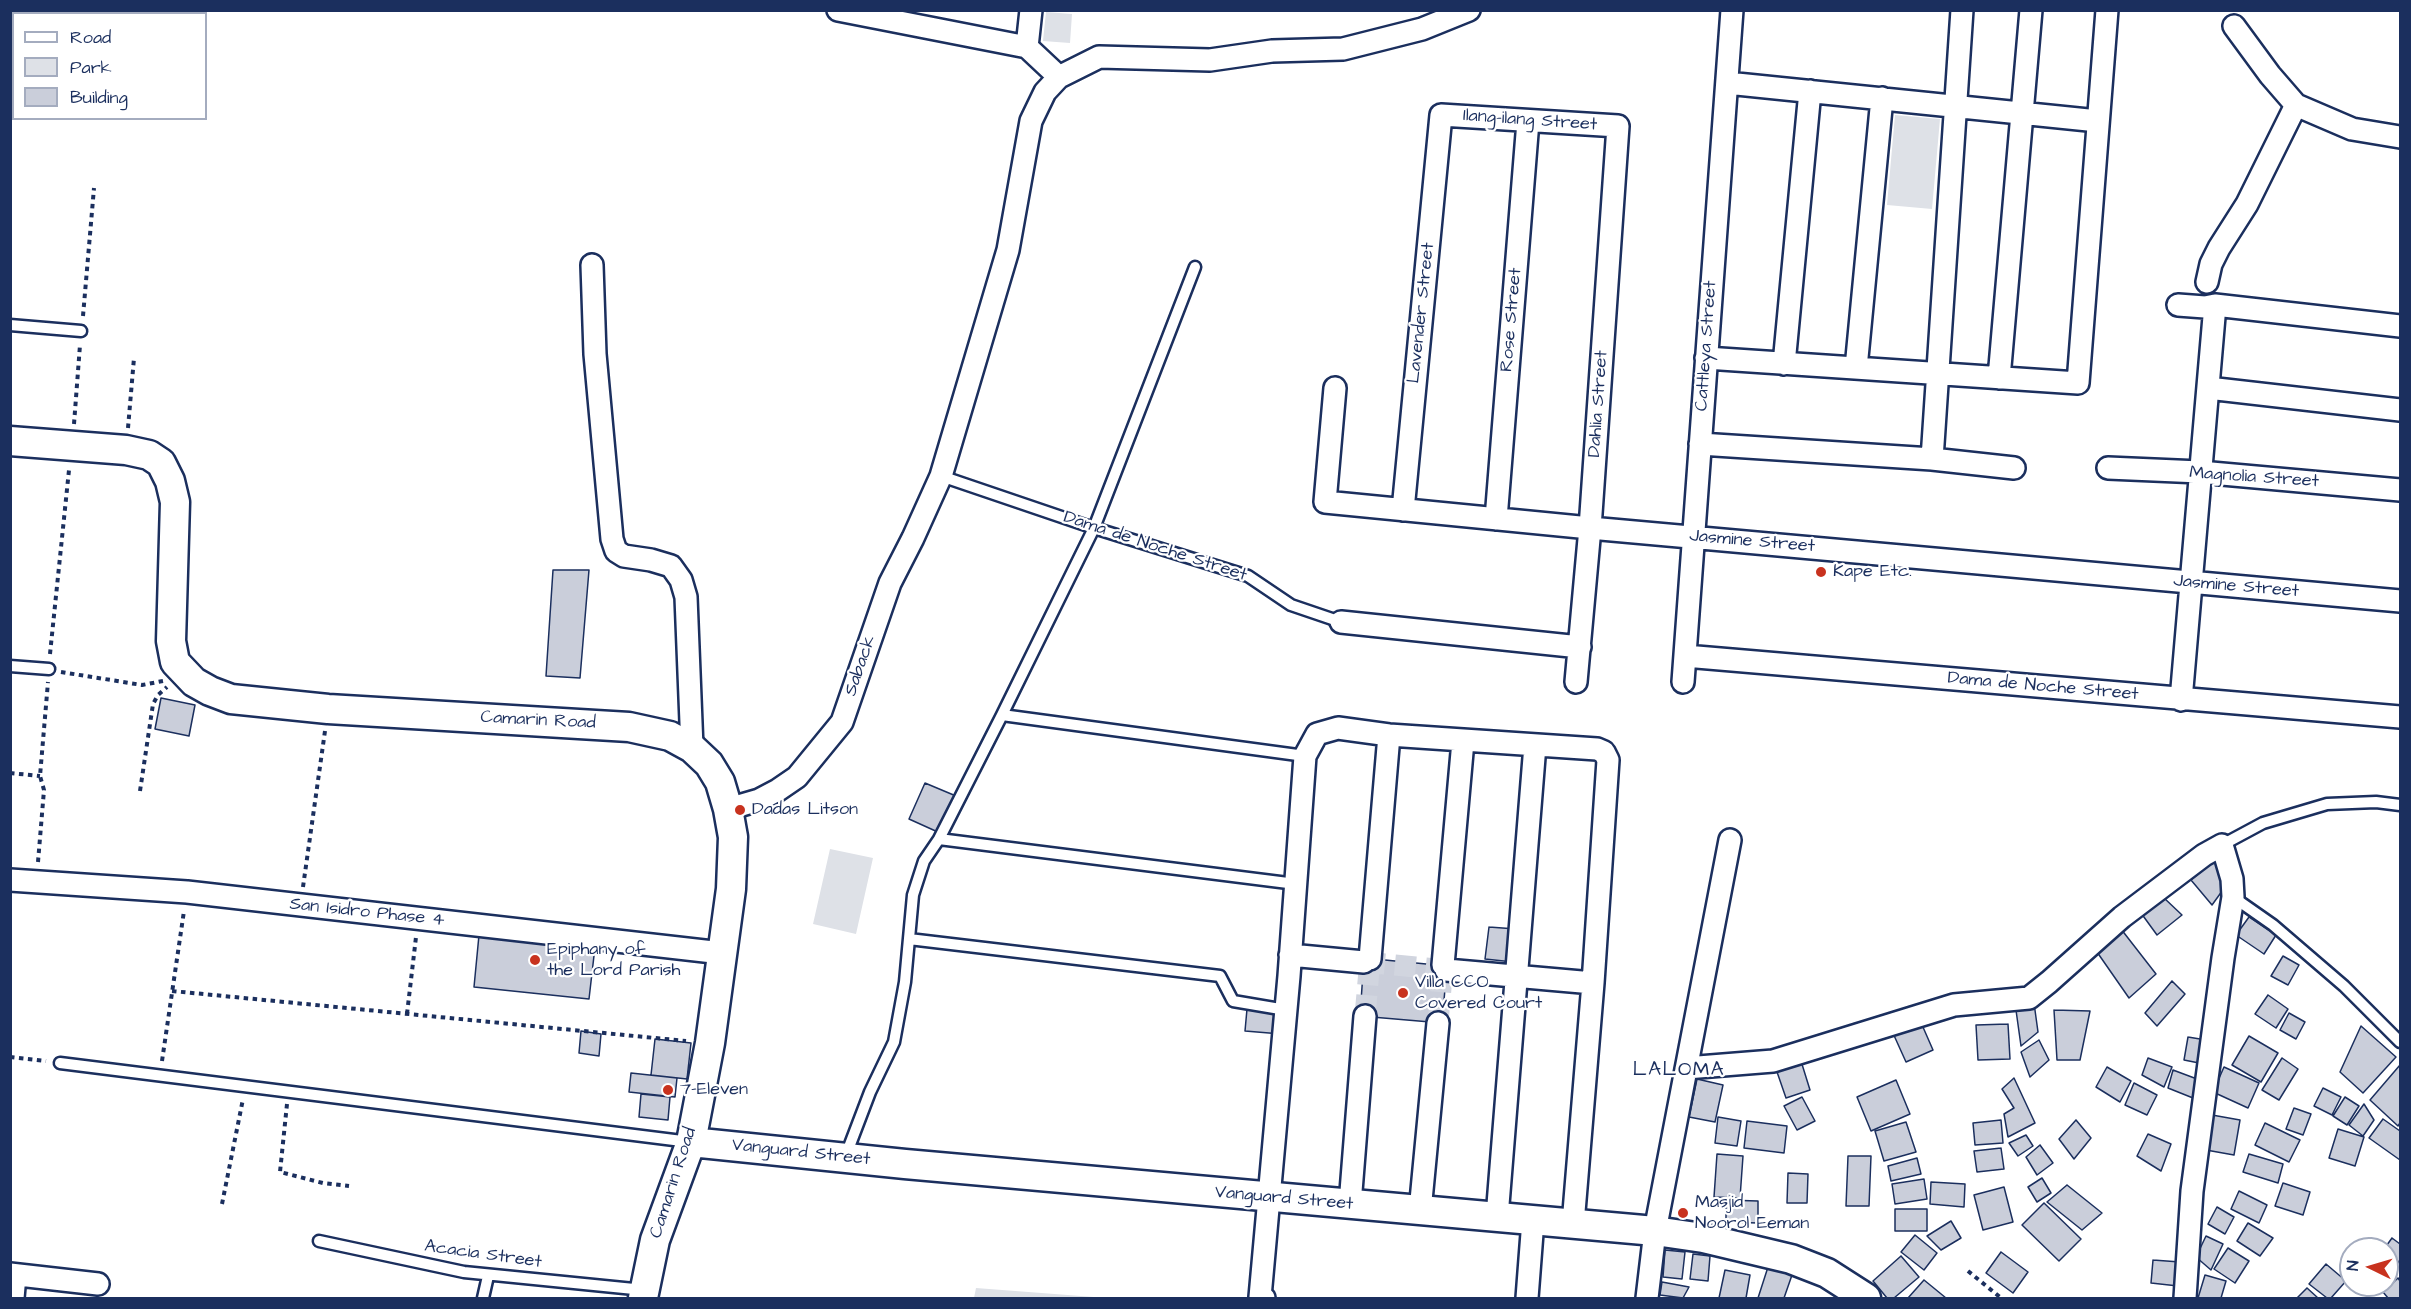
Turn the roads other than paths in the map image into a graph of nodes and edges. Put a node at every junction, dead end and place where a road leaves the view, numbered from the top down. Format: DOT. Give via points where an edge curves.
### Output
graph roads {
  1 [pos="838,10"];
  2 [pos="1031,10"];
  3 [pos="1469,10"];
  4 [pos="1732,10"];
  5 [pos="1962,10"];
  6 [pos="2031,10"];
  7 [pos="2107,10"];
  8 [pos="2234,26"];
  9 [pos="1027,47"];
  10 [pos="1059,77"];
  11 [pos="1727,83"];
  12 [pos="1810,91"];
  13 [pos="1882,98"];
  14 [pos="2296,105"];
  15 [pos="1956,106"];
  16 [pos="2022,113"];
  17 [pos="1441,115"];
  18 [pos="1528,121"];
  19 [pos="2098,122"];
  20 [pos="1618,126"];
  21 [pos="2400,137"];
  22 [pos="592,265"];
  23 [pos="1195,267"];
  24 [pos="2207,282"];
  25 [pos="2178,305"];
  26 [pos="2215,305"];
  27 [pos="10,325"];
  28 [pos="2400,326"];
  29 [pos="81,331"];
  30 [pos="1706,358"];
  31 [pos="1784,364"];
  32 [pos="1856,368"];
  33 [pos="1938,374"];
  34 [pos="1999,378"];
  35 [pos="1335,388"];
  36 [pos="2208,388"];
  37 [pos="2400,410"];
  38 [pos="10,441"];
  39 [pos="1700,444"];
  40 [pos="1932,459"];
  41 [pos="2014,468"];
  42 [pos="2108,468"];
  43 [pos="2200,472"];
  44 [pos="941,476"];
  45 [pos="2400,490"];
  46 [pos="1403,510"];
  47 [pos="1496,519"];
  48 [pos="1094,528"];
  49 [pos="1590,528"];
  50 [pos="1694,536"];
  51 [pos="2190,583"];
  52 [pos="2400,600"];
  53 [pos="1341,622"];
  54 [pos="1580,647"];
  55 [pos="1685,656"];
  56 [pos="10,666"];
  57 [pos="49,669"];
  58 [pos="1576,682"];
  59 [pos="1683,682"];
  60 [pos="2181,700"];
  61 [pos="1002,715"];
  62 [pos="2400,717"];
  63 [pos="1389,735"];
  64 [pos="1463,741"];
  65 [pos="1536,745"];
  66 [pos="692,748"];
  67 [pos="1305,756"];
  68 [pos="2400,805"];
  69 [pos="728,809"];
  70 [pos="939,839"];
  71 [pos="1730,840"];
  72 [pos="2222,845"];
  73 [pos="10,880"];
  74 [pos="1296,884"];
  75 [pos="2233,897"];
  76 [pos="909,939"];
  77 [pos="722,953"];
  78 [pos="1290,955"];
  79 [pos="1517,976"];
  80 [pos="1593,983"];
  81 [pos="1286,1010"];
  82 [pos="1365,1016"];
  83 [pos="1438,1023"];
  84 [pos="2400,1042"];
  85 [pos="60,1063"];
  86 [pos="1686,1068"];
  87 [pos="691,1142"];
  88 [pos="845,1158"];
  89 [pos="1269,1197"];
  90 [pos="1350,1204"];
  91 [pos="1420,1210"];
  92 [pos="1497,1217"];
  93 [pos="1533,1220"];
  94 [pos="1573,1224"];
  95 [pos="1656,1232"];
  96 [pos="319,1240"];
  97 [pos="13,1274"];
  98 [pos="488,1276"];
  99 [pos="98,1284"];
  100 [pos="644,1294"];
  101 [pos="13,1299"];
  102 [pos="483,1299"];
  103 [pos="1264,1299"];
  104 [pos="1527,1299"];
  105 [pos="1647,1299"];
  106 [pos="1866,1299"];
  107 [pos="2185,1299"];
  1 -- 9 [label="street"];
  2 -- 9 [label="street"];
  3 -- 10 [label="street" via="1422,29 1343,49 1272,51 1210,60 1099,57"];
  4 -- 11 [label="street, Cattleya Street"];
  5 -- 15 [label="street"];
  6 -- 16 [label="street"];
  7 -- 19 [label="street"];
  8 -- 14 [label="street"];
  9 -- 10 [label="street"];
  10 -- 44 [label="street, Saback" via="1045,92 1031,121 1008,250"];
  11 -- 12 [label="street"];
  11 -- 30 [label="street, Cattleya Street"];
  12 -- 13 [label="street"];
  12 -- 31 [label="street"];
  13 -- 15 [label="street"];
  13 -- 32 [label="street"];
  14 -- 21 [label="street" via="2352,129"];
  14 -- 24 [label="street" via="2247,204 2219,248"];
  15 -- 16 [label="street"];
  15 -- 33 [label="street"];
  16 -- 19 [label="street"];
  16 -- 34 [label="street"];
  17 -- 18 [label="street, Ilang-ilang Street"];
  17 -- 46 [label="street, Lavender Street"];
  18 -- 20 [label="street, Ilang-ilang Street"];
  18 -- 47 [label="street, Rose Street"];
  19 -- 34 [label="street" via="2078,382"];
  20 -- 49 [label="street, Dahlia Street"];
  22 -- 66 [label="street" via="595,354 612,539 616,551 624,556 671,566 681,580 686,597"];
  23 -- 48 [label="lane"];
  25 -- 26 [label="street"];
  26 -- 28 [label="street"];
  26 -- 36 [label="street"];
  27 -- 29 [label="lane"];
  30 -- 31 [label="street"];
  30 -- 39 [label="street, Cattleya Street"];
  31 -- 32 [label="street"];
  32 -- 33 [label="street"];
  33 -- 34 [label="street"];
  33 -- 40 [label="street"];
  35 -- 46 [label="street, Jasmine Street" via="1325,502"];
  36 -- 37 [label="street"];
  36 -- 43 [label="street"];
  38 -- 66 [label="main road, Camarin Road" via="126,450 149,455 161,464 175,502 171,641 175,662 184,674 210,691 231,699 328,709 629,727 670,736"];
  39 -- 40 [label="street"];
  39 -- 50 [label="street, Cattleya Street"];
  40 -- 41 [label="street"];
  42 -- 43 [label="street, Magnolia Street"];
  43 -- 45 [label="street, Magnolia Street"];
  43 -- 51 [label="street"];
  44 -- 48 [label="lane, Dama de Noche Street"];
  44 -- 69 [label="street, Saback" via="890,583 842,722 797,777 759,800"];
  46 -- 47 [label="street, Jasmine Street"];
  47 -- 49 [label="street, Jasmine Street"];
  48 -- 53 [label="lane, Dama de Noche Street" via="1248,576 1291,605"];
  48 -- 61 [label="lane"];
  49 -- 50 [label="street, Jasmine Street"];
  49 -- 54 [label="street, Dahlia Street"];
  50 -- 51 [label="street, Jasmine Street"];
  50 -- 55 [label="street, Cattleya Street"];
  51 -- 52 [label="street, Jasmine Street"];
  51 -- 60 [label="street"];
  53 -- 54 [label="street, Dama de Noche Street"];
  54 -- 58 [label="street, Dahlia Street"];
  55 -- 59 [label="street, Cattleya Street"];
  55 -- 60 [label="street, Dama de Noche Street"];
  56 -- 57 [label="lane"];
  60 -- 62 [label="street, Dama de Noche Street"];
  61 -- 67 [label="lane"];
  61 -- 70 [label="lane"];
  63 -- 64 [label="street"];
  63 -- 67 [label="street" via="1338,728 1317,734"];
  63 -- 78 [label="street" via="1367,961"];
  64 -- 65 [label="street"];
  64 -- 79 [label="street" via="1445,968"];
  65 -- 79 [label="street"];
  65 -- 80 [label="street" via="1597,749 1608,760"];
  66 -- 69 [label="main road, Camarin Road" via="720,782"];
  67 -- 74 [label="street"];
  68 -- 72 [label="lane" via="2327,804 2263,823"];
  69 -- 77 [label="main road, Camarin Road" via="733,863"];
  70 -- 74 [label="lane"];
  70 -- 76 [label="lane" via="924,861 914,895"];
  71 -- 86 [label="street"];
  72 -- 75 [label="street"];
  72 -- 86 [label="street" via="2122,916 2029,998 1954,1005 1773,1060"];
  73 -- 77 [label="street, San Isidro Phase 4" via="187,892"];
  74 -- 78 [label="street"];
  75 -- 84 [label="lane" via="2273,925 2344,986"];
  75 -- 107 [label="street" via="2192,1191"];
  76 -- 81 [label="lane" via="1220,976 1233,1001"];
  76 -- 88 [label="lane" via="894,1041"];
  77 -- 87 [label="main road, Camarin Road"];
  78 -- 81 [label="street"];
  79 -- 80 [label="street"];
  79 -- 92 [label="street"];
  80 -- 94 [label="street"];
  81 -- 89 [label="street"];
  82 -- 90 [label="street"];
  83 -- 91 [label="street"];
  85 -- 87 [label="lane"];
  86 -- 95 [label="street"];
  87 -- 88 [label="main road, Vanguard Street"];
  87 -- 100 [label="main road, Camarin Road" via="655,1240"];
  88 -- 89 [label="main road, Vanguard Street"];
  89 -- 90 [label="main road, Vanguard Street"];
  89 -- 103 [label="street" via="1260,1297"];
  90 -- 91 [label="main road, Vanguard Street"];
  91 -- 92 [label="main road, Vanguard Street"];
  92 -- 93 [label="main road, Vanguard Street"];
  93 -- 94 [label="main road, Vanguard Street"];
  93 -- 104 [label="street"];
  94 -- 95 [label="main road, Vanguard Street"];
  95 -- 105 [label="street"];
  95 -- 106 [label="main road, Vanguard Street" via="1703,1238 1791,1259 1827,1273"];
  96 -- 98 [label="lane, Acacia Street"];
  97 -- 99 [label="street"];
  97 -- 101 [label="street"];
  98 -- 100 [label="lane, Acacia Street"];
  98 -- 102 [label="lane"];
}
